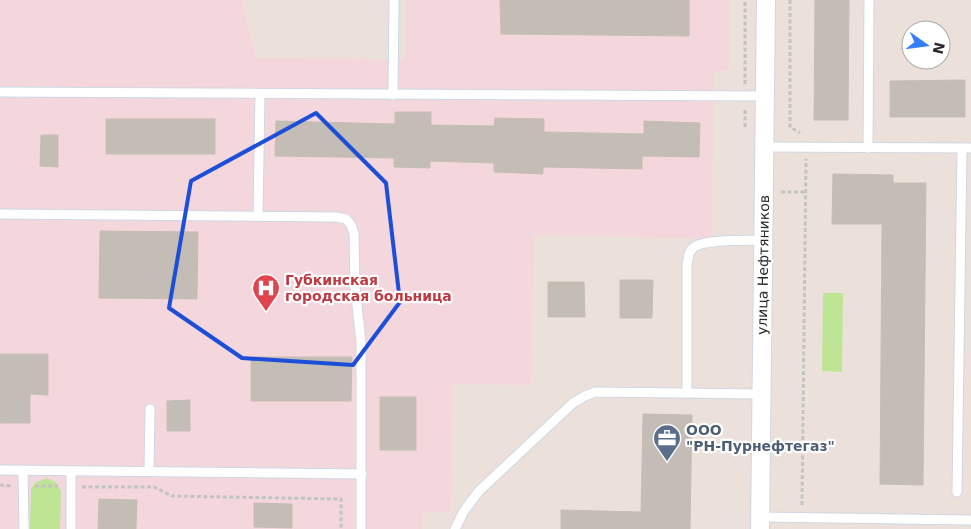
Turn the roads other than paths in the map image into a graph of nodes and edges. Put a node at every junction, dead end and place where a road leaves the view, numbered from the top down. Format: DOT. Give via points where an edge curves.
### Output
graph roads {
  1 [pos="394,0"];
  2 [pos="766,0"];
  3 [pos="870,0"];
  4 [pos="0,92"];
  5 [pos="260,94"];
  6 [pos="393,95"];
  7 [pos="765,96"];
  8 [pos="764,147"];
  9 [pos="868,148"];
  10 [pos="966,148"];
  11 [pos="0,214"];
  12 [pos="258,216"];
  13 [pos="763,240"];
  14 [pos="687,393"];
  15 [pos="762,394"];
  16 [pos="150,408"];
  17 [pos="0,470"];
  18 [pos="23,470"];
  19 [pos="72,471"];
  20 [pos="149,471"];
  21 [pos="362,474"];
  22 [pos="957,492"];
  23 [pos="971,520"];
  24 [pos="760,523"];
  25 [pos="24,529"];
  26 [pos="71,529"];
  27 [pos="360,529"];
  28 [pos="455,529"];
  1 -- 6 [label="lane"];
  2 -- 7 [label="street, улица Нефтяников"];
  3 -- 9 [label="lane"];
  4 -- 5 [label="lane"];
  5 -- 6 [label="lane"];
  5 -- 12 [label="lane"];
  6 -- 7 [label="lane"];
  7 -- 8 [label="street, улица Нефтяников"];
  8 -- 9 [label="lane"];
  8 -- 13 [label="street, улица Нефтяников"];
  9 -- 10 [label="lane"];
  10 -- 22 [label="lane"];
  11 -- 12 [label="lane"];
  12 -- 21 [label="lane" via="337,217 351,225 361,342"];
  13 -- 14 [label="lane" via="717,241 697,245 692,250 687,265"];
  13 -- 15 [label="street, улица Нефтяников"];
  14 -- 15 [label="lane"];
  14 -- 28 [label="lane" via="595,392 573,403 479,491"];
  15 -- 24 [label="street, улица Нефтяников"];
  16 -- 20 [label="lane"];
  17 -- 18 [label="lane"];
  18 -- 19 [label="lane"];
  18 -- 25 [label="lane"];
  19 -- 20 [label="lane"];
  19 -- 26 [label="lane"];
  20 -- 21 [label="lane"];
  21 -- 27 [label="lane"];
  23 -- 24 [label="lane" via="802,518"];
}
